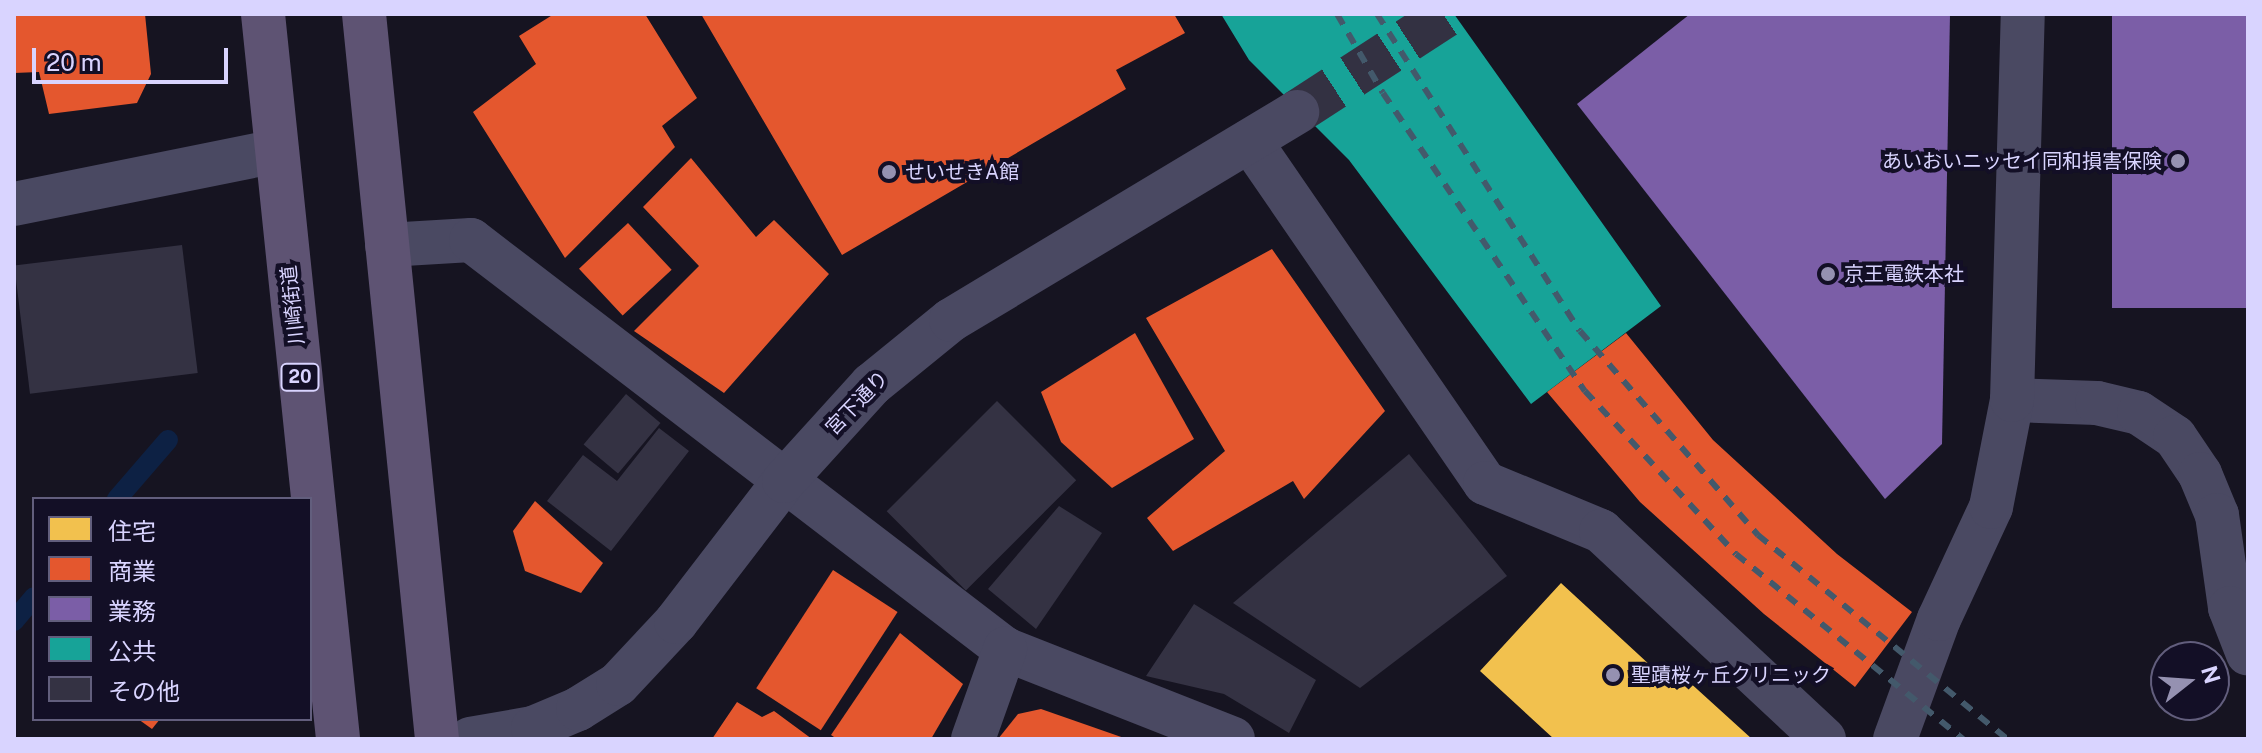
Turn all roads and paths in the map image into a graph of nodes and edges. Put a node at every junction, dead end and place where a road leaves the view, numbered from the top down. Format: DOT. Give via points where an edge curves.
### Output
graph roads {
  1 [pos="263,14"];
  2 [pos="364,14"];
  3 [pos="2023,14"];
  4 [pos="1297,112"];
  5 [pos="1250,141"];
  6 [pos="277,151"];
  7 [pos="14,204"];
  8 [pos="387,245"];
  9 [pos="2012,400"];
  10 [pos="784,481"];
  11 [pos="1005,649"];
  12 [pos="2248,654"];
  13 [pos="338,739"];
  14 [pos="437,739"];
  15 [pos="470,739"];
  16 [pos="973,739"];
  17 [pos="1233,739"];
  18 [pos="1824,739"];
  19 [pos="1895,739"];
  1 -- 6 [label="main road, 川崎街道 / 20"];
  2 -- 8 [label="main road"];
  3 -- 9 [label="street"];
  4 -- 5 [label="street, 宮下通り"];
  5 -- 10 [label="street, 宮下通り" via="951,320 871,385"];
  5 -- 18 [label="street" via="1485,483 1601,531"];
  6 -- 7 [label="street"];
  6 -- 13 [label="main road, 川崎街道 / 20"];
  8 -- 10 [label="street" via="471,240"];
  8 -- 14 [label="main road"];
  9 -- 12 [label="street" via="2097,403 2139,413 2175,437 2200,474 2217,515 2230,608"];
  9 -- 19 [label="street" via="1991,507 1939,619"];
  10 -- 11 [label="street"];
  10 -- 15 [label="street, 宮下通り" via="676,622 618,684 533,728"];
  11 -- 16 [label="street"];
  11 -- 17 [label="street"];
}
